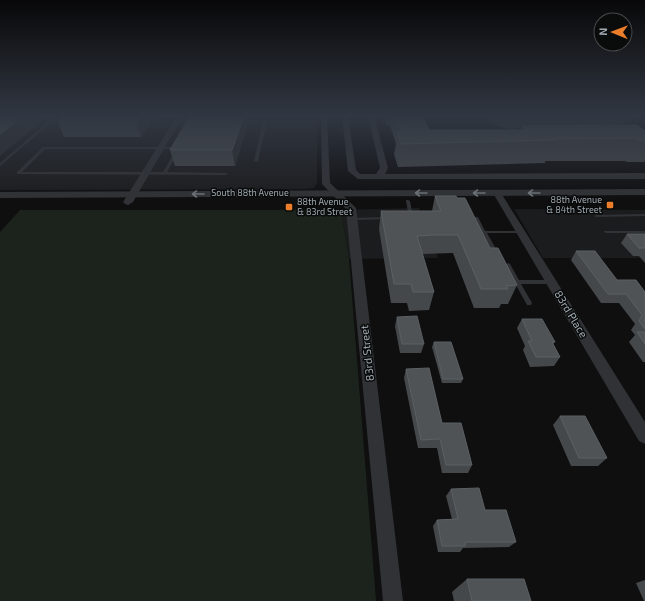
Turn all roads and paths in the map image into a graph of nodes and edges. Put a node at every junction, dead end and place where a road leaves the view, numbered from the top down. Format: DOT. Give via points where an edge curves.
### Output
graph roads {
  1 [pos="24,144"];
  2 [pos="163,144"];
  3 [pos="182,144"];
  4 [pos="260,144"];
  5 [pos="325,144"];
  6 [pos="349,144"];
  7 [pos="378,144"];
  8 [pos="162,147"];
  9 [pos="180,148"];
  10 [pos="256,161"];
  11 [pos="0,165"];
  12 [pos="146,172"];
  13 [pos="165,173"];
  14 [pos="226,174"];
  15 [pos="645,176"];
  16 [pos="379,178"];
  17 [pos="645,192"];
  18 [pos="335,193"];
  19 [pos="0,195"];
  20 [pos="500,197"];
  21 [pos="131,198"];
  22 [pos="408,201"];
  23 [pos="645,201"];
  24 [pos="344,202"];
  25 [pos="0,203"];
  26 [pos="645,215"];
  27 [pos="596,216"];
  28 [pos="352,218"];
  29 [pos="397,218"];
  30 [pos="404,218"];
  31 [pos="476,218"];
  32 [pos="483,232"];
  33 [pos="521,232"];
  34 [pos="606,232"];
  35 [pos="645,232"];
  36 [pos="493,249"];
  37 [pos="508,265"];
  38 [pos="517,282"];
  39 [pos="551,282"];
  40 [pos="529,303"];
  41 [pos="645,436"];
  42 [pos="392,601"];
  1 -- 11 [label="lane"];
  2 -- 8 [label="street"];
  3 -- 9 [label="lane"];
  4 -- 10 [label="lane"];
  5 -- 18 [label="street, 83rd Street" via="326,184"];
  6 -- 16 [label="street" via="352,172 358,176"];
  7 -- 16 [label="street" via="384,168"];
  8 -- 9 [label="lane"];
  8 -- 12 [label="street"];
  8 -- 12 [label="lane" via="44,148 18,173"];
  9 -- 13 [label="lane"];
  12 -- 13 [label="lane"];
  12 -- 21 [label="street"];
  13 -- 14 [label="lane"];
  15 -- 16 [label="street"];
  17 -- 20 [label="street, South 88th Avenue, one-way"];
  20 -- 18 [label="street, South 88th Avenue, one-way"];
  18 -- 21 [label="street, South 88th Avenue, one-way"];
  18 -- 24 [label="street, 83rd Street"];
  19 -- 21 [label="street, South 88th Avenue"];
  20 -- 22 [label="street, South 88th Avenue"];
  20 -- 23 [label="street, South 88th Avenue"];
  20 -- 33 [label="street, 83rd Place"];
  21 -- 24 [label="street, South 88th Avenue"];
  21 -- 25 [label="street, South 88th Avenue"];
  22 -- 24 [label="street, South 88th Avenue"];
  22 -- 30 [label="lane" via="412,218"];
  24 -- 28 [label="street, 83rd Street" via="351,208"];
  26 -- 27 [label="lane"];
  28 -- 29 [label="lane"];
  28 -- 42 [label="street, 83rd Street"];
  31 -- 32 [label="lane"];
  32 -- 33 [label="lane"];
  32 -- 36 [label="lane"];
  33 -- 39 [label="street, 83rd Place"];
  34 -- 35 [label="lane"];
  37 -- 38 [label="lane"];
  38 -- 39 [label="lane"];
  38 -- 40 [label="lane"];
  39 -- 41 [label="street, 83rd Place"];
}
